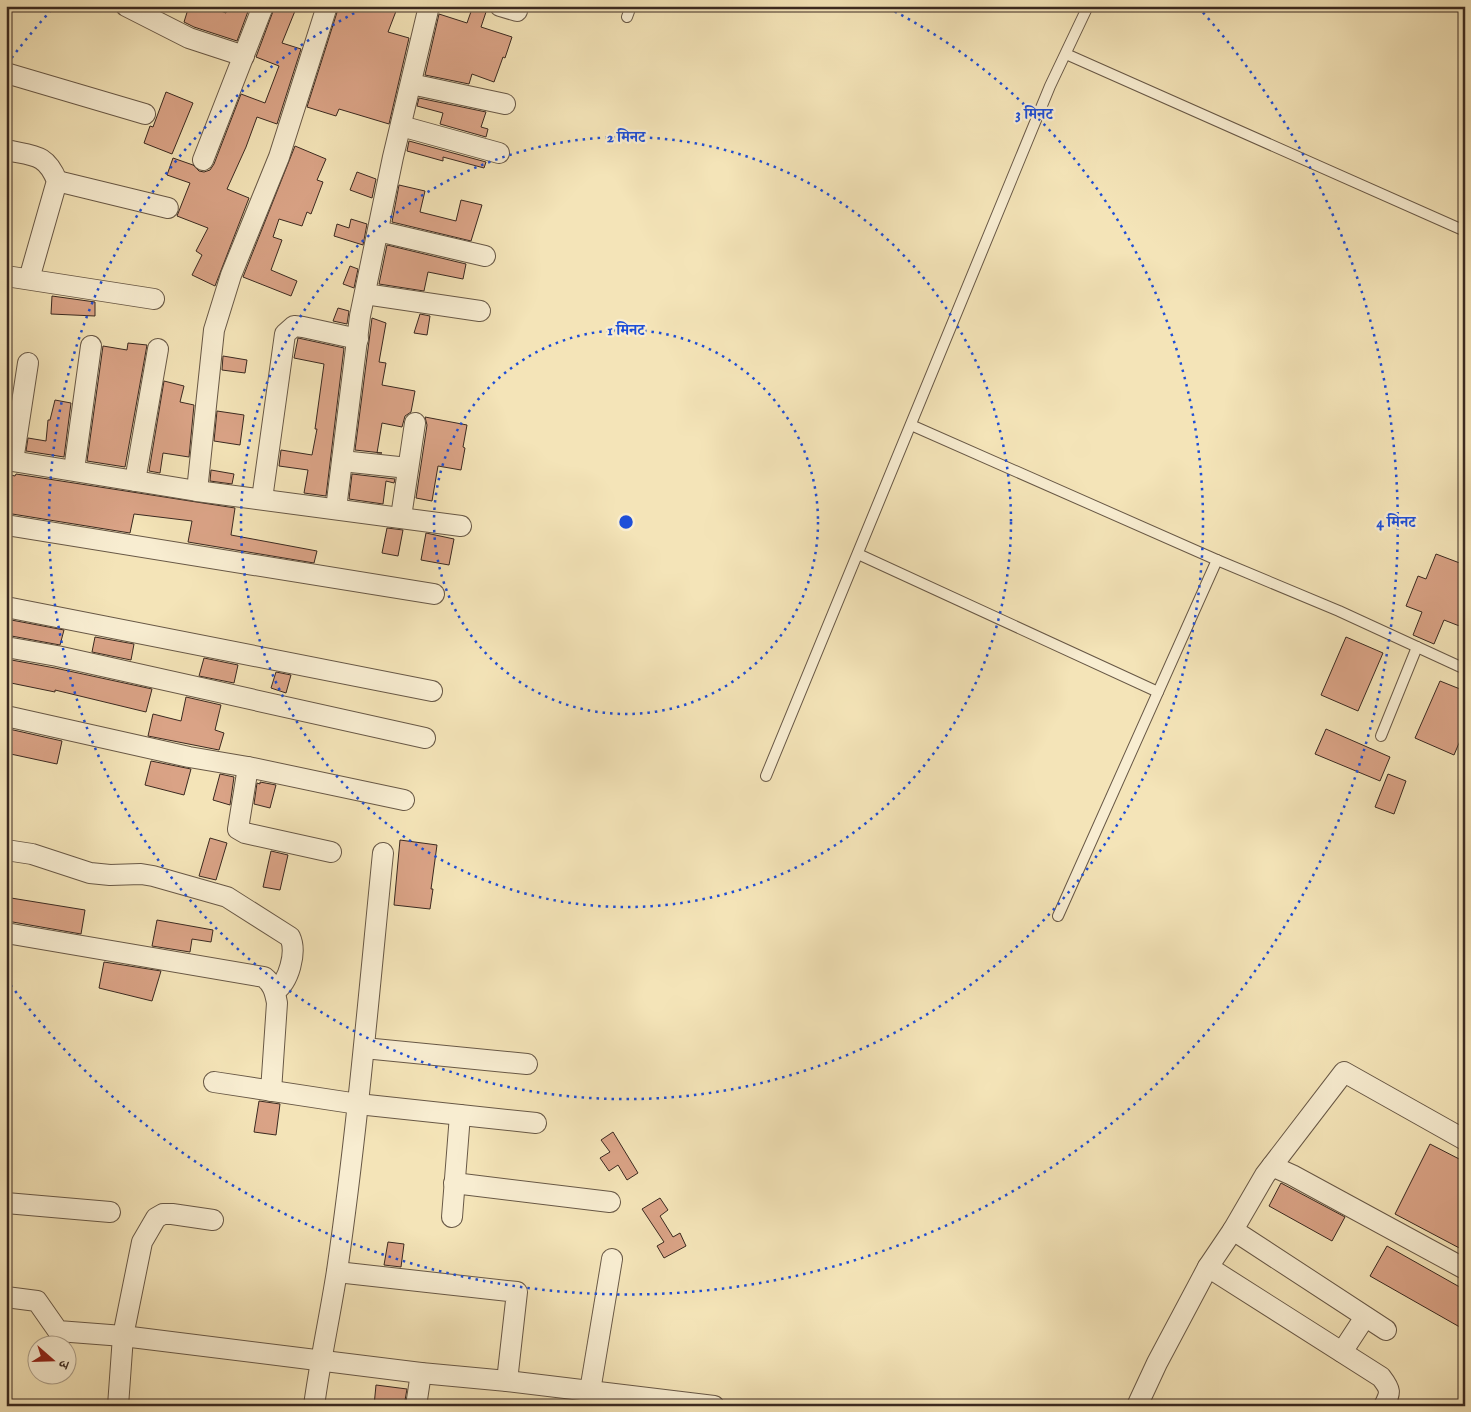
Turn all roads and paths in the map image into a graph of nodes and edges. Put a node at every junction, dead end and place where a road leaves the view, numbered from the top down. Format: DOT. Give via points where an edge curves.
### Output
graph roads {
  1 [pos="126,6"];
  2 [pos="263,6"];
  3 [pos="328,6"];
  4 [pos="429,6"];
  5 [pos="631,6"];
  6 [pos="1088,6"];
  7 [pos="626,17"];
  8 [pos="1066,54"];
  9 [pos="244,56"];
  10 [pos="6,73"];
  11 [pos="411,84"];
  12 [pos="505,104"];
  13 [pos="144,114"];
  14 [pos="401,126"];
  15 [pos="6,150"];
  16 [pos="499,153"];
  17 [pos="203,160"];
  18 [pos="57,181"];
  19 [pos="168,208"];
  20 [pos="378,231"];
  21 [pos="1465,231"];
  22 [pos="485,256"];
  23 [pos="6,276"];
  24 [pos="29,280"];
  25 [pos="365,294"];
  26 [pos="154,299"];
  27 [pos="480,311"];
  28 [pos="358,339"];
  29 [pos="91,346"];
  30 [pos="158,349"];
  31 [pos="28,363"];
  32 [pos="415,423"];
  33 [pos="911,425"];
  34 [pos="10,460"];
  35 [pos="342,461"];
  36 [pos="408,468"];
  37 [pos="74,470"];
  38 [pos="135,481"];
  39 [pos="198,491"];
  40 [pos="262,499"];
  41 [pos="336,509"];
  42 [pos="401,518"];
  43 [pos="6,525"];
  44 [pos="461,526"];
  45 [pos="858,554"];
  46 [pos="1216,560"];
  47 [pos="434,594"];
  48 [pos="6,607"];
  49 [pos="6,647"];
  50 [pos="1417,647"];
  51 [pos="1465,669"];
  52 [pos="432,691"];
  53 [pos="1158,692"];
  54 [pos="6,716"];
  55 [pos="1381,736"];
  56 [pos="425,738"];
  57 [pos="248,767"];
  58 [pos="766,776"];
  59 [pos="404,800"];
  60 [pos="6,850"];
  61 [pos="331,852"];
  62 [pos="383,853"];
  63 [pos="1058,916"];
  64 [pos="6,933"];
  65 [pos="275,991"];
  66 [pos="364,1048"];
  67 [pos="527,1064"];
  68 [pos="214,1082"];
  69 [pos="271,1091"];
  70 [pos="358,1104"];
  71 [pos="460,1115"];
  72 [pos="536,1123"];
  73 [pos="1465,1140"];
  74 [pos="1272,1166"];
  75 [pos="454,1183"];
  76 [pos="6,1202"];
  77 [pos="610,1202"];
  78 [pos="110,1212"];
  79 [pos="452,1217"];
  80 [pos="213,1220"];
  81 [pos="1233,1230"];
  82 [pos="612,1259"];
  83 [pos="1208,1267"];
  84 [pos="1465,1268"];
  85 [pos="336,1272"];
  86 [pos="6,1297"];
  87 [pos="1365,1317"];
  88 [pos="1386,1330"];
  89 [pos="123,1336"];
  90 [pos="1342,1352"];
  91 [pos="320,1360"];
  92 [pos="421,1374"];
  93 [pos="506,1381"];
  94 [pos="590,1391"];
  95 [pos="631,1401"];
  96 [pos="118,1406"];
  97 [pos="314,1406"];
  98 [pos="416,1406"];
  99 [pos="714,1406"];
  100 [pos="1137,1406"];
  101 [pos="1384,1406"];
  1 -- 9 [label="street" via="188,38"];
  2 -- 9 [label="street"];
  3 -- 39 [label="street" via="279,157 231,275 214,330"];
  4 -- 11 [label="street"];
  5 -- 7 [label="lane"];
  6 -- 8 [label="lane"];
  8 -- 21 [label="lane"];
  8 -- 33 [label="lane"];
  9 -- 17 [label="street"];
  10 -- 13 [label="street"];
  11 -- 12 [label="street"];
  11 -- 14 [label="street"];
  14 -- 16 [label="street"];
  14 -- 20 [label="street"];
  15 -- 18 [label="street" via="42,158"];
  18 -- 19 [label="street"];
  18 -- 24 [label="street"];
  20 -- 22 [label="street"];
  20 -- 25 [label="street"];
  23 -- 24 [label="street"];
  24 -- 26 [label="street"];
  25 -- 27 [label="street"];
  25 -- 28 [label="street"];
  28 -- 35 [label="street"];
  28 -- 40 [label="street" via="303,326 294,326 285,334"];
  29 -- 37 [label="street"];
  30 -- 38 [label="street"];
  31 -- 34 [label="street"];
  32 -- 36 [label="street"];
  33 -- 45 [label="lane"];
  33 -- 46 [label="lane"];
  34 -- 37 [label="street"];
  35 -- 36 [label="street"];
  35 -- 41 [label="street"];
  36 -- 42 [label="street"];
  37 -- 38 [label="street"];
  38 -- 39 [label="street"];
  39 -- 40 [label="street"];
  40 -- 41 [label="street"];
  41 -- 42 [label="street"];
  42 -- 44 [label="street"];
  43 -- 47 [label="street"];
  45 -- 53 [label="lane"];
  45 -- 58 [label="lane"];
  46 -- 50 [label="lane"];
  46 -- 53 [label="lane"];
  48 -- 52 [label="street"];
  49 -- 56 [label="street"];
  50 -- 51 [label="lane"];
  50 -- 55 [label="lane"];
  53 -- 63 [label="lane"];
  54 -- 57 [label="street"];
  57 -- 59 [label="street"];
  57 -- 61 [label="street" via="238,829"];
  60 -- 65 [label="street" via="32,854 90,873 153,876 227,897 290,937 293,948 288,976"];
  62 -- 66 [label="street"];
  64 -- 65 [label="street" via="264,977"];
  65 -- 69 [label="street"];
  66 -- 67 [label="street"];
  66 -- 70 [label="street"];
  68 -- 69 [label="street"];
  69 -- 70 [label="street"];
  70 -- 71 [label="street"];
  70 -- 85 [label="street"];
  71 -- 72 [label="street"];
  71 -- 75 [label="street"];
  73 -- 74 [label="street" via="1344,1072"];
  74 -- 81 [label="street"];
  74 -- 84 [label="street"];
  75 -- 77 [label="street"];
  75 -- 79 [label="street"];
  76 -- 78 [label="street"];
  80 -- 89 [label="street" via="172,1214 156,1218 142,1242"];
  81 -- 83 [label="street"];
  81 -- 87 [label="street"];
  82 -- 94 [label="street"];
  83 -- 90 [label="street"];
  83 -- 100 [label="street"];
  85 -- 91 [label="street"];
  85 -- 93 [label="street" via="517,1292"];
  86 -- 89 [label="street" via="37,1301 58,1331"];
  87 -- 88 [label="street"];
  87 -- 90 [label="street"];
  89 -- 91 [label="street"];
  89 -- 96 [label="street"];
  90 -- 101 [label="street" via="1381,1377 1390,1393"];
  91 -- 92 [label="street"];
  91 -- 97 [label="street"];
  92 -- 93 [label="street"];
  92 -- 98 [label="street"];
  93 -- 94 [label="street"];
  94 -- 95 [label="street"];
  95 -- 99 [label="street"];
}
